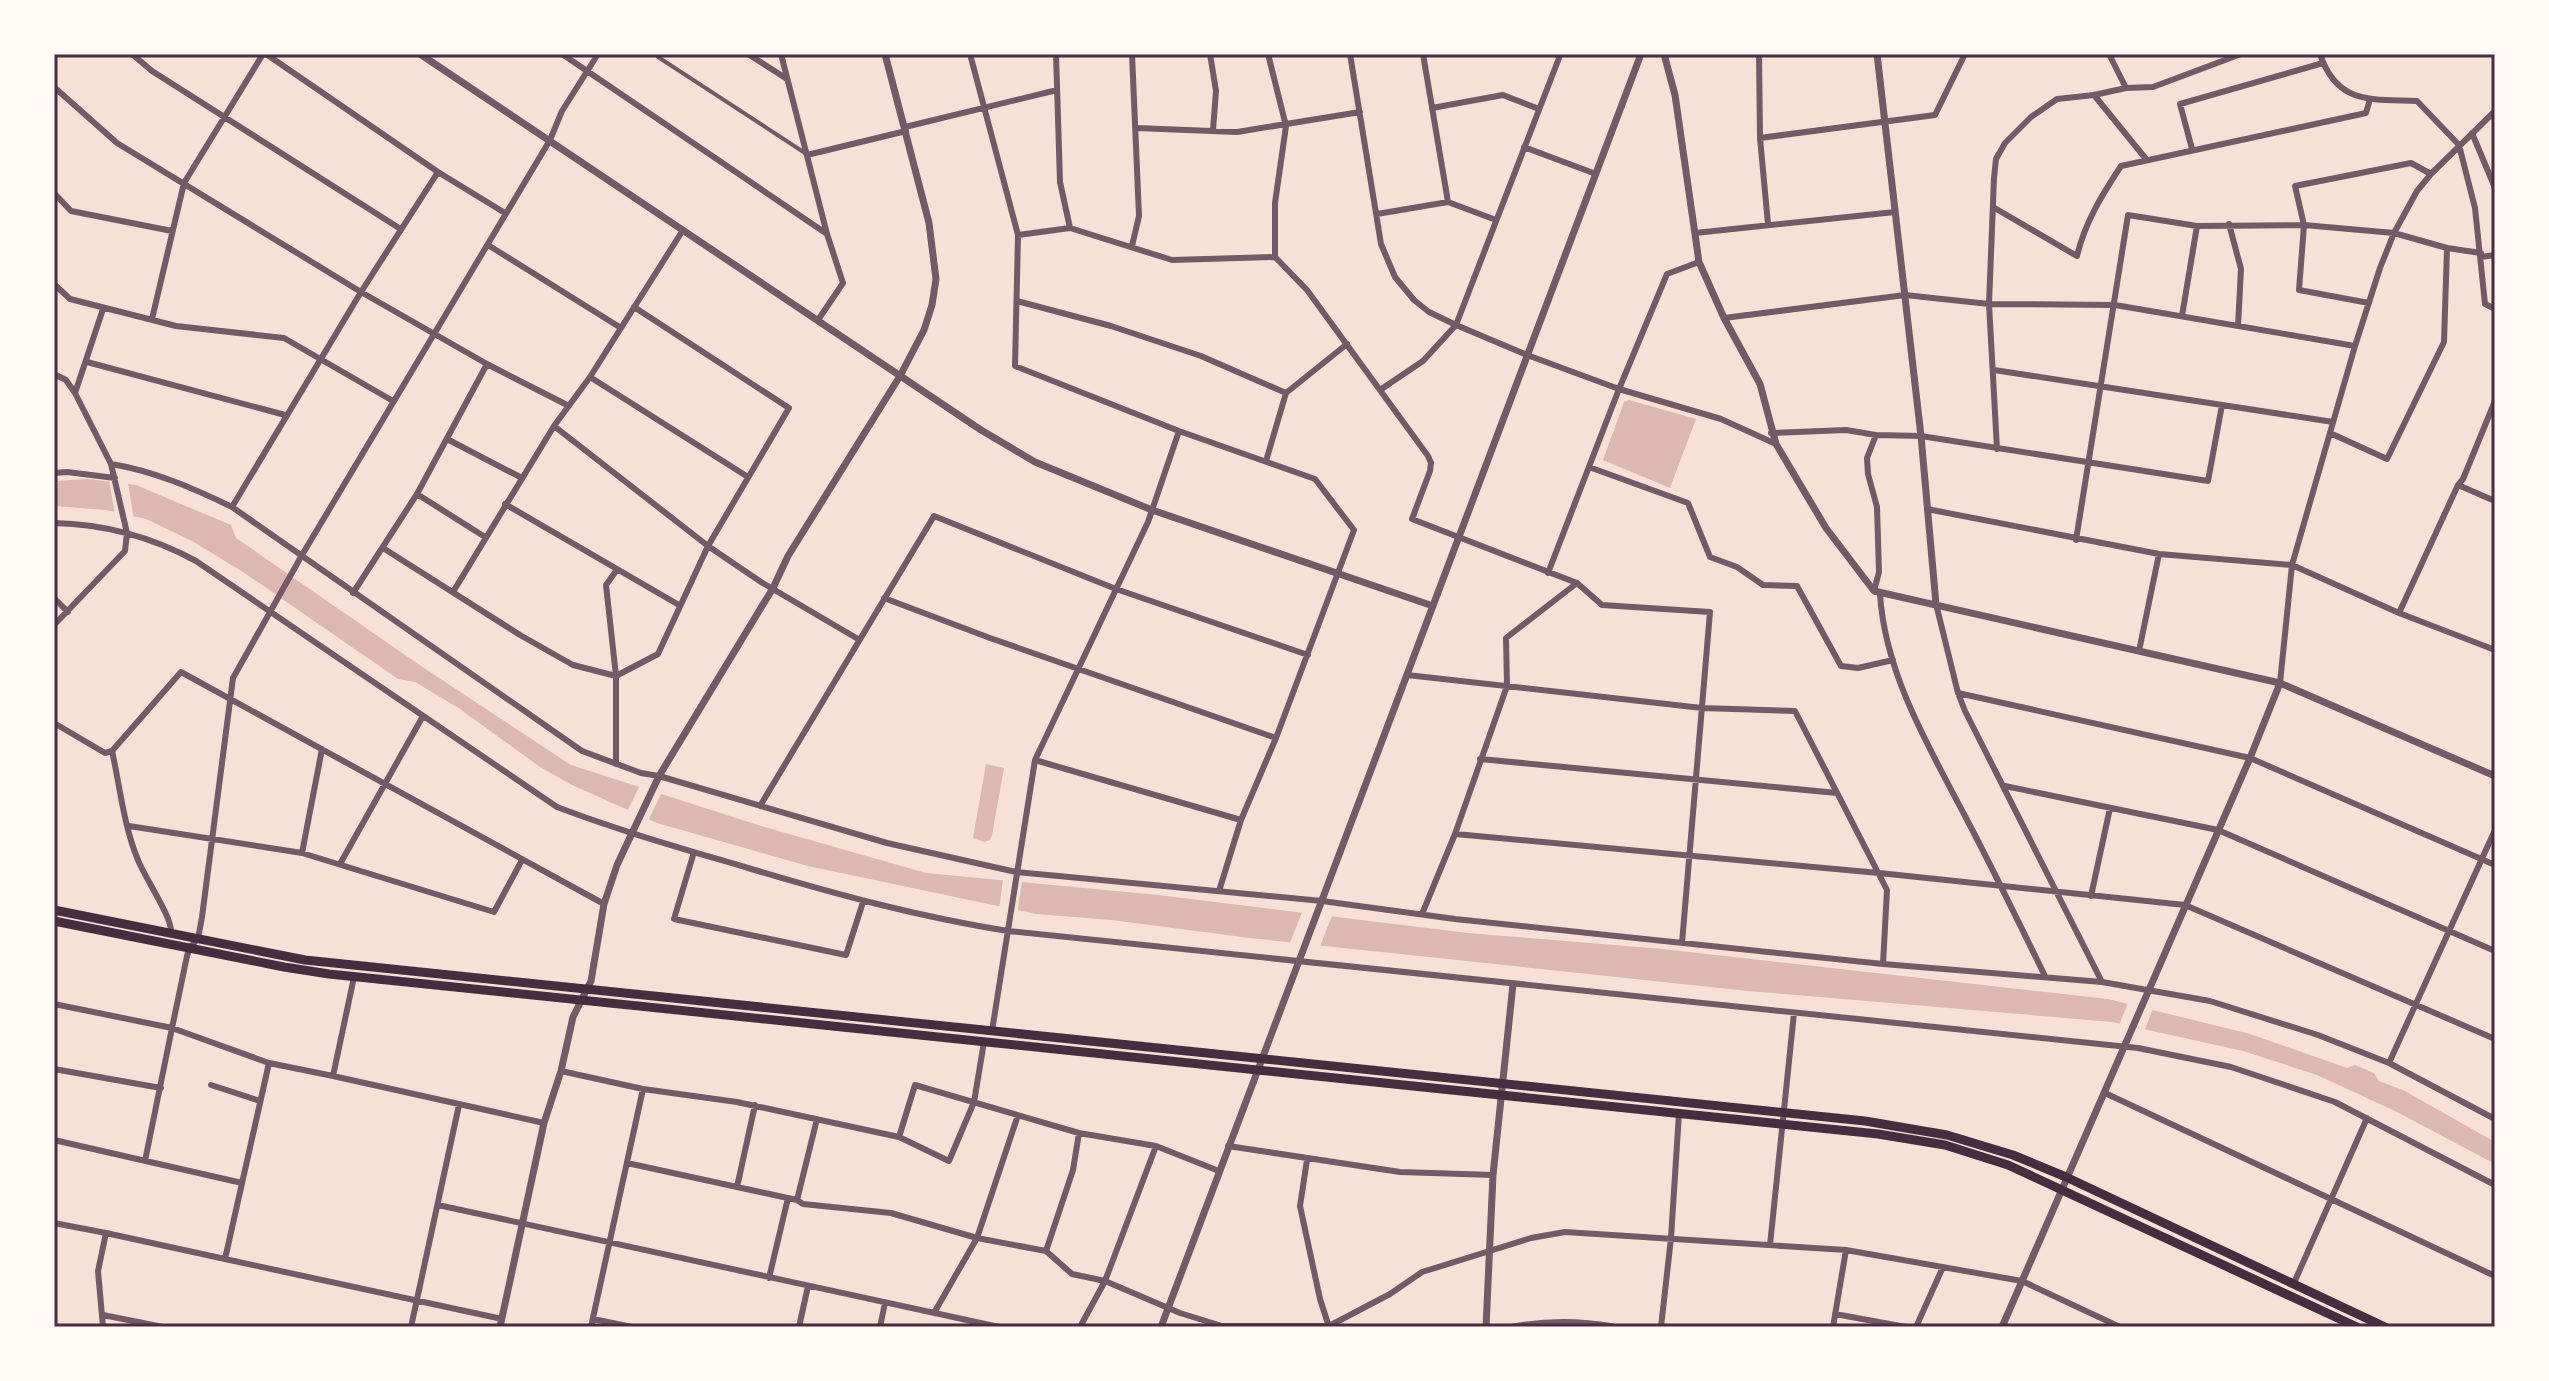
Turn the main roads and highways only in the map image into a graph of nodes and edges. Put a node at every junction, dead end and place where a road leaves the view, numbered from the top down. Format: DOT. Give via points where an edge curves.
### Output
graph roads {
  1 [pos="54,910"];
  2 [pos="54,921"];
  3 [pos="194,943"];
  4 [pos="584,994"];
  5 [pos="1502,1089"];
  6 [pos="2357,1327"];
  7 [pos="2385,1327"];
  1 -- 3 [label="main road" via="171,932"];
  2 -- 3 [label="main road"];
  3 -- 4 [label="main road"];
  3 -- 4 [label="main road" via="284,967 354,977"];
  4 -- 5 [label="main road" via="992,1031"];
  4 -- 5 [label="main road" via="1256,1070"];
  5 -- 6 [label="main road" via="1878,1134 1977,1153"];
  5 -- 7 [label="main road" via="1865,1121 1947,1135 2066,1177"];
}
